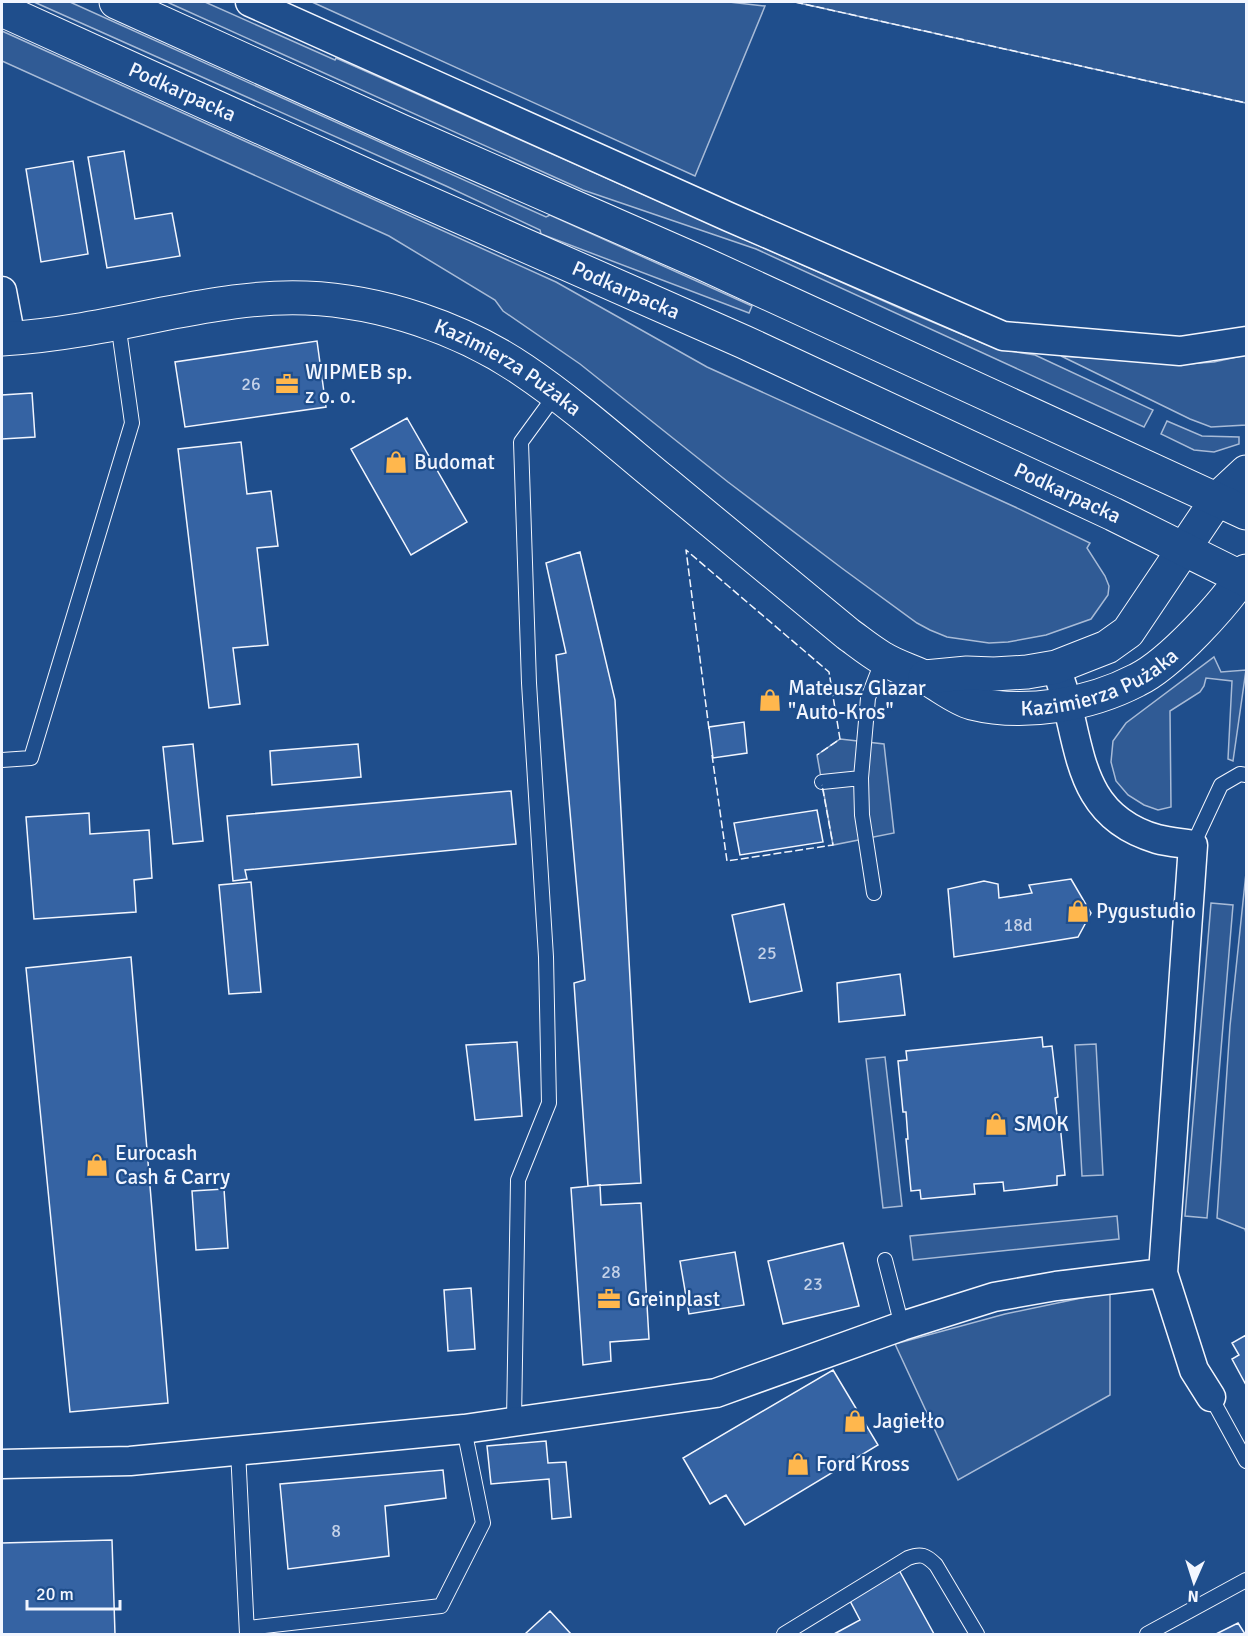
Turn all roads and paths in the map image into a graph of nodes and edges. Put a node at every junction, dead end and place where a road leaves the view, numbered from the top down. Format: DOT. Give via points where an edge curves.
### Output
graph roads {
  1 [pos="116,2"];
  2 [pos="250,2"];
  3 [pos="2,10"];
  4 [pos="2,291"];
  5 [pos="118,323"];
  6 [pos="6,339"];
  7 [pos="1246,341"];
  8 [pos="556,394"];
  9 [pos="1246,472"];
  10 [pos="1218,498"];
  11 [pos="1246,513"];
  12 [pos="1184,549"];
  13 [pos="1245,576"];
  14 [pos="883,659"];
  15 [pos="1056,667"];
  16 [pos="925,677"];
  17 [pos="1067,703"];
  18 [pos="2,760"];
  19 [pos="1246,775"];
  20 [pos="861,778"];
  21 [pos="822,782"];
  22 [pos="1193,845"];
  23 [pos="874,893"];
  24 [pos="885,1260"];
  25 [pos="1163,1273"];
  26 [pos="902,1326"];
  27 [pos="1211,1397"];
  28 [pos="514,1421"];
  29 [pos="464,1430"];
  30 [pos="238,1450"];
  31 [pos="1246,1461"];
  32 [pos="2,1464"];
  33 [pos="1246,1580"];
  34 [pos="247,1631"];
  35 [pos="784,1635"];
  36 [pos="977,1635"];
  37 [pos="1147,1635"];
  1 -- 10 [label="main road"];
  2 -- 7 [label="street" via="1003,336 1180,351"];
  3 -- 12 [label="main road, Podkarpacka" via="744,342"];
  4 -- 6 [label="street"];
  5 -- 6 [label="main road, Kazimierza Pużaka"];
  5 -- 8 [label="main road, Kazimierza Pużaka" via="256,299 344,302 434,325 483,346"];
  5 -- 18 [label="lane" via="132,423 31,758"];
  8 -- 14 [label="main road, Kazimierza Pużaka"];
  8 -- 28 [label="lane" via="520,442 529,683 546,957 549,1103 518,1180"];
  9 -- 10 [label="main road, Kazimierza Pużaka"];
  10 -- 11 [label="main road"];
  10 -- 12 [label="main road, Kazimierza Pużaka"];
  12 -- 13 [label="main road, Podkarpacka"];
  12 -- 15 [label="main road, Kazimierza Pużaka" via="1128,632 1107,647"];
  13 -- 17 [label="main road, Kazimierza Pużaka" via="1169,657 1138,680"];
  14 -- 16 [label="main road, Kazimierza Pużaka"];
  14 -- 20 [label="lane" via="867,698"];
  15 -- 16 [label="main road, Kazimierza Pużaka"];
  15 -- 17 [label="street"];
  16 -- 17 [label="main road, Kazimierza Pużaka" via="969,702 1002,708"];
  17 -- 22 [label="street" via="1090,788 1107,811 1130,828 1157,839"];
  19 -- 22 [label="lane" via="1240,774 1221,785"];
  20 -- 21 [label="lane"];
  20 -- 23 [label="lane" via="862,815"];
  22 -- 25 [label="street"];
  24 -- 26 [label="lane"];
  25 -- 26 [label="street" via="994,1297"];
  25 -- 27 [label="street" via="1194,1370"];
  26 -- 28 [label="street" via="716,1393"];
  27 -- 31 [label="lane"];
  28 -- 29 [label="street"];
  29 -- 30 [label="street"];
  29 -- 34 [label="lane" via="483,1523 441,1606"];
  30 -- 32 [label="street" via="130,1461"];
  30 -- 34 [label="lane"];
  33 -- 37 [label="lane"];
  35 -- 36 [label="lane" via="919,1554 936,1565"];
}
